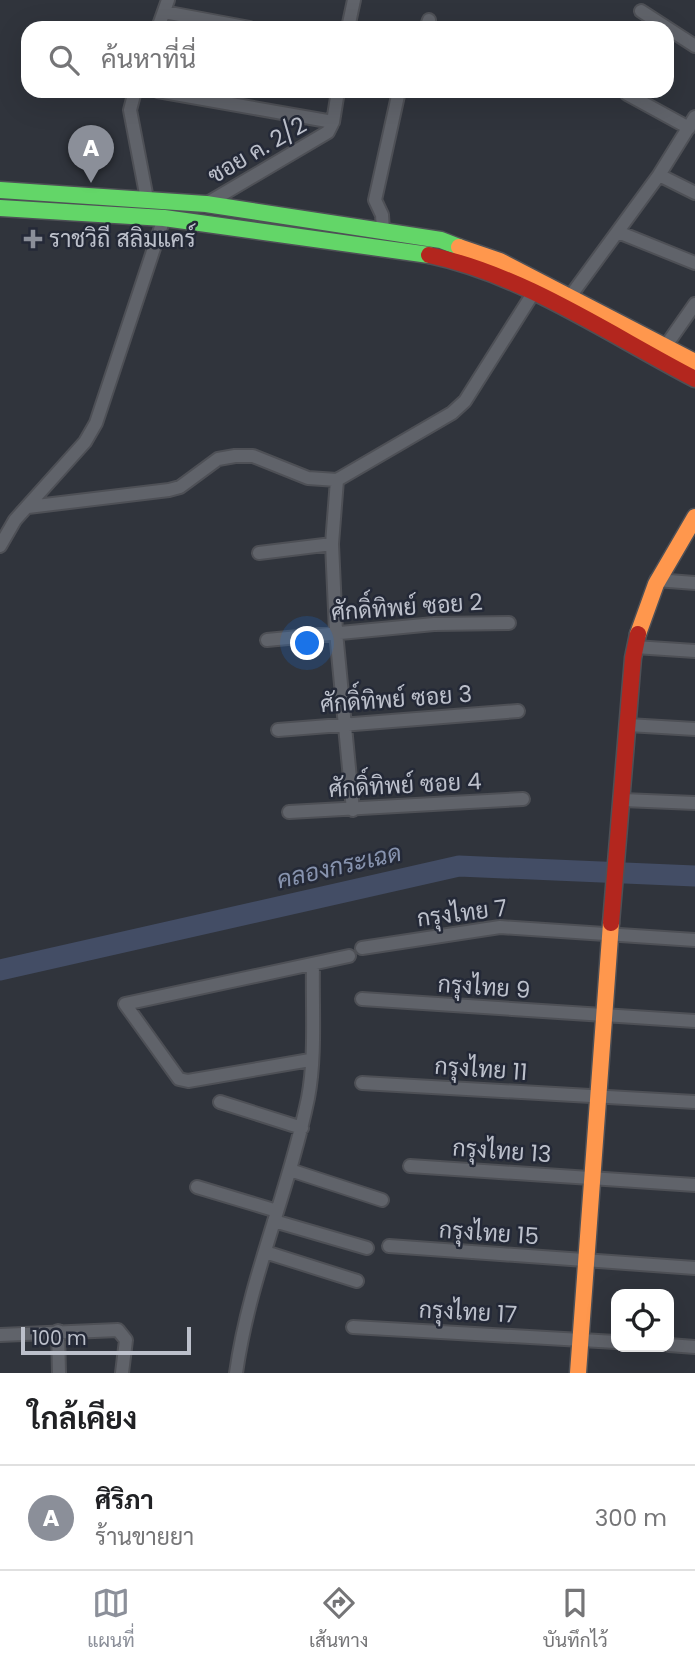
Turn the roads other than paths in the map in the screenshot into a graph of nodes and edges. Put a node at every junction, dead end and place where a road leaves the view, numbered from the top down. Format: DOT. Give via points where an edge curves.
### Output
graph roads {
  1 [pos="354,0"];
  2 [pos="166,6"];
  3 [pos="641,11"];
  4 [pos="223,21"];
  5 [pos="350,21"];
  6 [pos="656,21"];
  7 [pos="674,32"];
  8 [pos="695,46"];
  9 [pos="133,98"];
  10 [pos="198,98"];
  11 [pos="337,98"];
  12 [pos="397,98"];
  13 [pos="636,98"];
  14 [pos="333,122"];
  15 [pos="692,123"];
  16 [pos="659,175"];
  17 [pos="0,190"];
  18 [pos="695,193"];
  19 [pos="148,199"];
  20 [pos="206,204"];
  21 [pos="0,208"];
  22 [pos="255,211"];
  23 [pos="164,218"];
  24 [pos="253,229"];
  25 [pos="383,230"];
  26 [pos="618,232"];
  27 [pos="695,263"];
  28 [pos="532,295"];
  29 [pos="569,298"];
  30 [pos="693,312"];
  31 [pos="665,347"];
  32 [pos="695,362"];
  33 [pos="695,379"];
  34 [pos="337,480"];
  35 [pos="28,507"];
  36 [pos="694,520"];
  37 [pos="332,544"];
  38 [pos="0,546"];
  39 [pos="258,553"];
  40 [pos="656,580"];
  41 [pos="695,583"];
  42 [pos="509,622"];
  43 [pos="336,632"];
  44 [pos="267,640"];
  45 [pos="635,647"];
  46 [pos="695,651"];
  47 [pos="518,711"];
  48 [pos="346,723"];
  49 [pos="628,725"];
  50 [pos="695,729"];
  51 [pos="278,730"];
  52 [pos="523,799"];
  53 [pos="623,800"];
  54 [pos="695,803"];
  55 [pos="353,810"];
  56 [pos="289,812"];
  57 [pos="609,934"];
  58 [pos="695,940"];
  59 [pos="362,948"];
  60 [pos="349,956"];
  61 [pos="313,964"];
  62 [pos="362,999"];
  63 [pos="603,1016"];
  64 [pos="695,1021"];
  65 [pos="310,1060"];
  66 [pos="362,1083"];
  67 [pos="597,1098"];
  68 [pos="220,1102"];
  69 [pos="695,1102"];
  70 [pos="302,1128"];
  71 [pos="410,1166"];
  72 [pos="290,1170"];
  73 [pos="592,1178"];
  74 [pos="695,1185"];
  75 [pos="197,1187"];
  76 [pos="382,1200"];
  77 [pos="275,1216"];
  78 [pos="389,1246"];
  79 [pos="367,1248"];
  80 [pos="265,1251"];
  81 [pos="586,1261"];
  82 [pos="695,1268"];
  83 [pos="357,1281"];
  84 [pos="353,1327"];
  85 [pos="58,1331"];
  86 [pos="0,1335"];
  87 [pos="581,1339"];
  88 [pos="611,1342"];
  89 [pos="674,1345"];
  90 [pos="695,1346"];
  91 [pos="59,1373"];
  92 [pos="122,1373"];
  93 [pos="236,1373"];
  94 [pos="578,1373"];
  1 -- 5 [label="street"];
  2 -- 4 [label="street"];
  3 -- 6 [label="street"];
  7 -- 8 [label="street"];
  9 -- 19 [label="street" via="130,110"];
  10 -- 14 [label="street"];
  11 -- 14 [label="street, ซอย ค. 2/2"];
  12 -- 25 [label="street" via="375,200"];
  13 -- 15 [label="street"];
  14 -- 20 [label="street, ซอย ค. 2/2" via="328,132"];
  15 -- 16 [label="street"];
  16 -- 18 [label="street"];
  16 -- 26 [label="street"];
  17 -- 19 [label="street"];
  19 -- 20 [label="street"];
  20 -- 22 [label="street"];
  21 -- 23 [label="street"];
  22 -- 24 [label="street"];
  22 -- 25 [label="street"];
  23 -- 24 [label="street"];
  23 -- 35 [label="street" via="96,424"];
  24 -- 28 [label="street" via="432,255 459,262"];
  25 -- 29 [label="street" via="470,249"];
  26 -- 27 [label="street"];
  26 -- 29 [label="street"];
  28 -- 33 [label="street"];
  28 -- 34 [label="street" via="465,401"];
  29 -- 31 [label="street"];
  30 -- 31 [label="street"];
  31 -- 32 [label="street"];
  34 -- 35 [label="street" via="308,478 253,456 235,456 218,459 169,490"];
  34 -- 37 [label="street"];
  35 -- 38 [label="street"];
  36 -- 40 [label="street"];
  37 -- 39 [label="street"];
  37 -- 43 [label="street"];
  40 -- 41 [label="street"];
  40 -- 45 [label="street"];
  42 -- 43 [label="street, ศักดิ์ทิพย์ ซอย 2"];
  43 -- 44 [label="street, ศักดิ์ทิพย์ ซอย 2"];
  43 -- 48 [label="street"];
  45 -- 46 [label="street"];
  45 -- 49 [label="street"];
  47 -- 48 [label="street, ศักดิ์ทิพย์ ซอย 3"];
  48 -- 51 [label="street, ศักดิ์ทิพย์ ซอย 3"];
  48 -- 55 [label="street"];
  49 -- 50 [label="street"];
  49 -- 53 [label="street"];
  52 -- 55 [label="street, ศักดิ์ทิพย์ ซอย 4"];
  53 -- 54 [label="street"];
  53 -- 57 [label="street"];
  55 -- 56 [label="street, ศักดิ์ทิพย์ ซอย 4"];
  57 -- 58 [label="street, กรุงไทย 7"];
  57 -- 59 [label="street, กรุงไทย 7" via="500,927"];
  57 -- 63 [label="street"];
  60 -- 61 [label="street"];
  61 -- 65 [label="street"];
  61 -- 65 [label="street" via="125,1004 179,1079 188,1082"];
  62 -- 63 [label="street, กรุงไทย 9"];
  63 -- 64 [label="street, กรุงไทย 9"];
  63 -- 67 [label="street"];
  65 -- 70 [label="street"];
  66 -- 67 [label="street, กรุงไทย 11"];
  67 -- 69 [label="street, กรุงไทย 11"];
  67 -- 73 [label="street"];
  68 -- 70 [label="street"];
  70 -- 72 [label="street"];
  71 -- 73 [label="street, กรุงไทย 13"];
  72 -- 76 [label="street"];
  72 -- 77 [label="street"];
  73 -- 74 [label="street, กรุงไทย 13"];
  73 -- 81 [label="street"];
  75 -- 77 [label="street"];
  77 -- 79 [label="street"];
  77 -- 80 [label="street"];
  78 -- 81 [label="street, กรุงไทย 15"];
  80 -- 83 [label="street"];
  80 -- 93 [label="street" via="246,1313"];
  81 -- 82 [label="street, กรุงไทย 15"];
  81 -- 87 [label="street"];
  84 -- 87 [label="street, กรุงไทย 17"];
  85 -- 86 [label="street"];
  85 -- 91 [label="street"];
  85 -- 92 [label="street" via="118,1330 125,1340"];
  87 -- 88 [label="street, กรุงไทย 17"];
  87 -- 94 [label="street"];
  89 -- 90 [label="street"];
}
